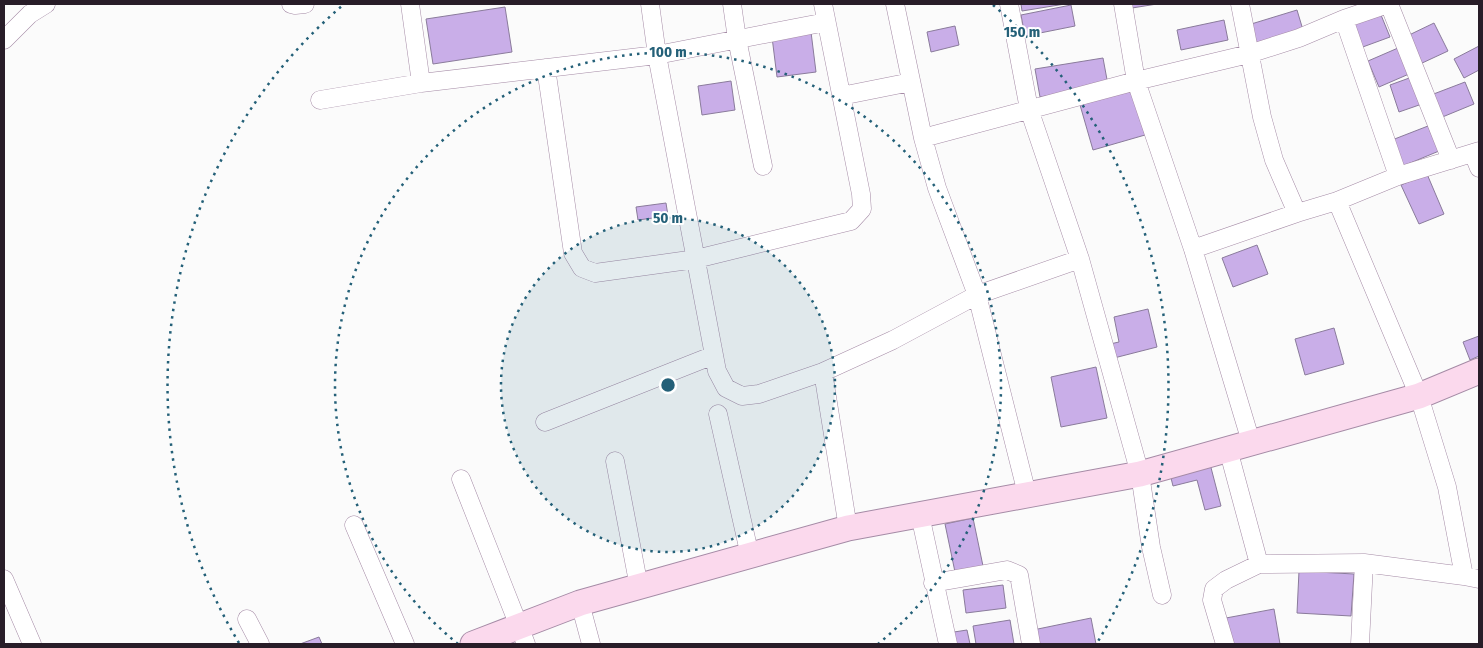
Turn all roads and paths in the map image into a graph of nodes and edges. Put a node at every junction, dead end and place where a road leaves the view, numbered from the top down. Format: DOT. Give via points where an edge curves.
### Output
graph roads {
  1 [pos="46,4"];
  2 [pos="291,4"];
  3 [pos="305,4"];
  4 [pos="410,4"];
  5 [pos="650,4"];
  6 [pos="732,4"];
  7 [pos="823,4"];
  8 [pos="895,4"];
  9 [pos="1008,4"];
  10 [pos="1123,4"];
  11 [pos="1240,4"];
  12 [pos="1388,4"];
  13 [pos="1344,19"];
  14 [pos="826,22"];
  15 [pos="737,39"];
  16 [pos="4,40"];
  17 [pos="1249,54"];
  18 [pos="657,55"];
  19 [pos="546,68"];
  20 [pos="1136,81"];
  21 [pos="911,82"];
  22 [pos="421,83"];
  23 [pos="841,96"];
  24 [pos="320,100"];
  25 [pos="1029,109"];
  26 [pos="923,138"];
  27 [pos="1477,157"];
  28 [pos="1451,160"];
  29 [pos="762,166"];
  30 [pos="1398,176"];
  31 [pos="1337,201"];
  32 [pos="1297,213"];
  33 [pos="1193,249"];
  34 [pos="696,259"];
  35 [pos="1080,259"];
  36 [pos="977,295"];
  37 [pos="714,355"];
  38 [pos="1479,371"];
  39 [pos="823,372"];
  40 [pos="1419,396"];
  41 [pos="718,414"];
  42 [pos="545,422"];
  43 [pos="1251,442"];
  44 [pos="1228,449"];
  45 [pos="615,461"];
  46 [pos="1140,474"];
  47 [pos="462,479"];
  48 [pos="1027,494"];
  49 [pos="920,515"];
  50 [pos="354,525"];
  51 [pos="848,528"];
  52 [pos="750,556"];
  53 [pos="1364,563"];
  54 [pos="1259,564"];
  55 [pos="1472,578"];
  56 [pos="4,579"];
  57 [pos="933,583"];
  58 [pos="639,587"];
  59 [pos="1162,595"];
  60 [pos="580,603"];
  61 [pos="247,619"];
  62 [pos="522,635"];
  63 [pos="32,644"];
  64 [pos="260,644"];
  65 [pos="405,644"];
  66 [pos="473,644"];
  67 [pos="591,644"];
  68 [pos="948,644"];
  69 [pos="1031,644"];
  70 [pos="1225,644"];
  71 [pos="1360,644"];
  1 -- 16 [label="street" via="30,14"];
  2 -- 3 [label="street"];
  4 -- 22 [label="street"];
  5 -- 18 [label="street"];
  6 -- 15 [label="street"];
  7 -- 14 [label="street"];
  8 -- 21 [label="street"];
  9 -- 25 [label="street"];
  10 -- 20 [label="street"];
  11 -- 17 [label="street"];
  12 -- 13 [label="street"];
  12 -- 28 [label="street"];
  13 -- 17 [label="street"];
  13 -- 30 [label="street"];
  14 -- 15 [label="street"];
  14 -- 23 [label="street"];
  15 -- 18 [label="street"];
  15 -- 29 [label="street"];
  17 -- 20 [label="street"];
  17 -- 32 [label="street" via="1274,160"];
  18 -- 19 [label="street"];
  18 -- 34 [label="street"];
  19 -- 22 [label="street"];
  19 -- 34 [label="street" via="573,253 582,268 596,274"];
  20 -- 25 [label="street"];
  20 -- 33 [label="street"];
  21 -- 23 [label="street"];
  21 -- 26 [label="street"];
  22 -- 24 [label="street"];
  23 -- 34 [label="street" via="862,209 851,220"];
  25 -- 26 [label="street"];
  25 -- 35 [label="street"];
  26 -- 36 [label="street" via="937,188"];
  27 -- 28 [label="street"];
  28 -- 30 [label="street"];
  30 -- 31 [label="street"];
  31 -- 32 [label="street"];
  31 -- 40 [label="street"];
  32 -- 33 [label="street"];
  33 -- 43 [label="street"];
  34 -- 37 [label="street"];
  35 -- 36 [label="street"];
  35 -- 46 [label="street"];
  36 -- 39 [label="street" via="893,340"];
  36 -- 48 [label="street"];
  37 -- 39 [label="street" via="717,371 726,388 742,396 759,394"];
  37 -- 42 [label="street"];
  38 -- 40 [label="street"];
  39 -- 51 [label="street"];
  40 -- 43 [label="street"];
  40 -- 55 [label="street"];
  41 -- 52 [label="street"];
  43 -- 44 [label="street"];
  44 -- 46 [label="street"];
  44 -- 54 [label="street"];
  45 -- 58 [label="street"];
  46 -- 48 [label="street"];
  46 -- 59 [label="street"];
  47 -- 62 [label="street"];
  48 -- 49 [label="street"];
  49 -- 51 [label="street"];
  49 -- 57 [label="street"];
  50 -- 65 [label="street"];
  51 -- 52 [label="street"];
  52 -- 58 [label="street"];
  53 -- 54 [label="street"];
  53 -- 55 [label="street"];
  53 -- 71 [label="street"];
  54 -- 70 [label="street" via="1214,589 1212,600"];
  56 -- 63 [label="street"];
  57 -- 68 [label="street"];
  57 -- 69 [label="street" via="1007,570 1019,574"];
  58 -- 60 [label="street"];
  60 -- 62 [label="street"];
  60 -- 67 [label="street"];
  61 -- 64 [label="street"];
  62 -- 66 [label="street"];
}
